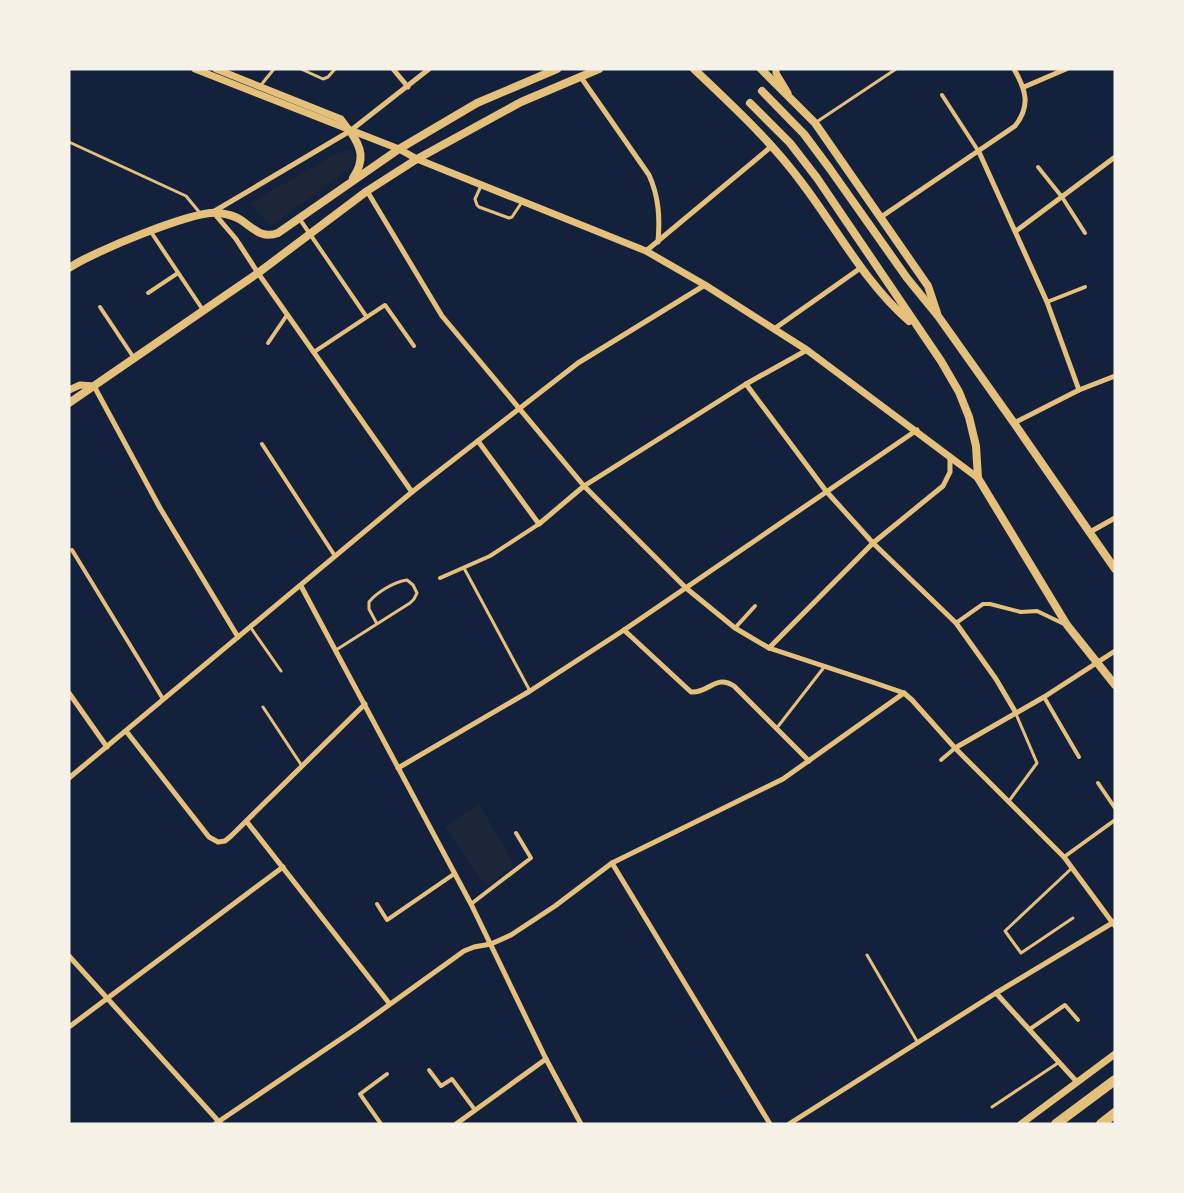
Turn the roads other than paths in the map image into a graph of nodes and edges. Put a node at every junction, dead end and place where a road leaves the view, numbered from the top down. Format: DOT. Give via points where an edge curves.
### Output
graph roads {
  1 [pos="195,69"];
  2 [pos="274,69"];
  3 [pos="301,69"];
  4 [pos="335,69"];
  5 [pos="393,69"];
  6 [pos="429,69"];
  7 [pos="557,69"];
  8 [pos="599,69"];
  9 [pos="694,69"];
  10 [pos="761,69"];
  11 [pos="896,69"];
  12 [pos="1014,69"];
  13 [pos="1066,69"];
  14 [pos="775,70"];
  15 [pos="219,72"];
  16 [pos="580,76"];
  17 [pos="259,87"];
  18 [pos="408,87"];
  19 [pos="1024,87"];
  20 [pos="762,91"];
  21 [pos="789,96"];
  22 [pos="942,96"];
  23 [pos="750,103"];
  24 [pos="815,123"];
  25 [pos="350,131"];
  26 [pos="69,142"];
  27 [pos="772,146"];
  28 [pos="399,149"];
  29 [pos="979,152"];
  30 [pos="1115,158"];
  31 [pos="417,159"];
  32 [pos="1038,167"];
  33 [pos="348,184"];
  34 [pos="481,184"];
  35 [pos="367,191"];
  36 [pos="1062,197"];
  37 [pos="522,201"];
  38 [pos="213,212"];
  39 [pos="201,215"];
  40 [pos="881,217"];
  41 [pos="299,218"];
  42 [pos="150,231"];
  43 [pos="1016,231"];
  44 [pos="310,233"];
  45 [pos="1086,233"];
  46 [pos="658,242"];
  47 [pos="646,251"];
  48 [pos="862,267"];
  49 [pos="69,268"];
  50 [pos="178,273"];
  51 [pos="258,273"];
  52 [pos="705,285"];
  53 [pos="1085,287"];
  54 [pos="148,293"];
  55 [pos="1047,302"];
  56 [pos="100,307"];
  57 [pos="203,311"];
  58 [pos="287,315"];
  59 [pos="366,316"];
  60 [pos="938,316"];
  61 [pos="917,327"];
  62 [pos="774,328"];
  63 [pos="268,343"];
  64 [pos="414,346"];
  65 [pos="807,350"];
  66 [pos="313,353"];
  67 [pos="134,358"];
  68 [pos="1115,376"];
  69 [pos="746,384"];
  70 [pos="94,386"];
  71 [pos="69,390"];
  72 [pos="1079,390"];
  73 [pos="69,403"];
  74 [pos="519,409"];
  75 [pos="1014,423"];
  76 [pos="916,430"];
  77 [pos="478,441"];
  78 [pos="262,444"];
  79 [pos="950,456"];
  80 [pos="978,478"];
  81 [pos="584,486"];
  82 [pos="826,491"];
  83 [pos="412,492"];
  84 [pos="1115,518"];
  85 [pos="539,524"];
  86 [pos="1090,532"];
  87 [pos="873,543"];
  88 [pos="72,550"];
  89 [pos="335,556"];
  90 [pos="464,567"];
  91 [pos="1115,569"];
  92 [pos="441,578"];
  93 [pos="301,586"];
  94 [pos="686,588"];
  95 [pos="754,606"];
  96 [pos="956,623"];
  97 [pos="377,624"];
  98 [pos="1067,625"];
  99 [pos="250,626"];
  100 [pos="735,628"];
  101 [pos="624,630"];
  102 [pos="238,637"];
  103 [pos="770,648"];
  104 [pos="336,650"];
  105 [pos="1115,651"];
  106 [pos="1097,664"];
  107 [pos="825,666"];
  108 [pos="281,671"];
  109 [pos="1115,685"];
  110 [pos="530,691"];
  111 [pos="69,693"];
  112 [pos="904,693"];
  113 [pos="1044,697"];
  114 [pos="164,700"];
  115 [pos="365,704"];
  116 [pos="263,707"];
  117 [pos="1016,712"];
  118 [pos="776,729"];
  119 [pos="126,731"];
  120 [pos="107,747"];
  121 [pos="955,748"];
  122 [pos="1079,757"];
  123 [pos="941,760"];
  124 [pos="809,761"];
  125 [pos="302,767"];
  126 [pos="398,768"];
  127 [pos="69,778"];
  128 [pos="1098,783"];
  129 [pos="1009,801"];
  130 [pos="1115,808"];
  131 [pos="1115,820"];
  132 [pos="247,822"];
  133 [pos="516,834"];
  134 [pos="1064,857"];
  135 [pos="612,863"];
  136 [pos="283,867"];
  137 [pos="1072,868"];
  138 [pos="454,874"];
  139 [pos="377,904"];
  140 [pos="471,904"];
  141 [pos="1073,918"];
  142 [pos="1114,924"];
  143 [pos="491,944"];
  144 [pos="867,955"];
  145 [pos="69,956"];
  146 [pos="996,993"];
  147 [pos="108,998"];
  148 [pos="389,1003"];
  149 [pos="1078,1020"];
  150 [pos="69,1027"];
  151 [pos="1030,1029"];
  152 [pos="918,1043"];
  153 [pos="1115,1054"];
  154 [pos="546,1059"];
  155 [pos="1060,1062"];
  156 [pos="429,1070"];
  157 [pos="387,1074"];
  158 [pos="1115,1080"];
  159 [pos="1077,1082"];
  160 [pos="992,1107"];
  161 [pos="475,1110"];
  162 [pos="1115,1113"];
  163 [pos="218,1123"];
  164 [pos="458,1123"];
  165 [pos="792,1123"];
  166 [pos="381,1124"];
  167 [pos="581,1124"];
  168 [pos="770,1124"];
  169 [pos="1021,1124"];
  170 [pos="1056,1124"];
  171 [pos="1101,1124"];
  1 -- 15 [label="street"];
  2 -- 17 [label="lane"];
  3 -- 4 [label="lane" via="323,79"];
  5 -- 18 [label="street"];
  6 -- 18 [label="street"];
  7 -- 28 [label="main road" via="477,103"];
  8 -- 16 [label="main road"];
  9 -- 27 [label="main road"];
  10 -- 21 [label="main road"];
  11 -- 24 [label="lane"];
  12 -- 19 [label="street"];
  13 -- 19 [label="street"];
  14 -- 21 [label="street"];
  15 -- 17 [label="street"];
  15 -- 25 [label="street"];
  16 -- 31 [label="main road" via="502,111"];
  16 -- 46 [label="street" via="649,175 659,207"];
  17 -- 25 [label="street" via="341,119"];
  18 -- 25 [label="street"];
  19 -- 29 [label="street" via="1026,102 1021,119"];
  20 -- 60 [label="main road" via="804,134"];
  21 -- 24 [label="main road"];
  22 -- 29 [label="street"];
  23 -- 61 [label="main road" via="790,143 817,178"];
  24 -- 40 [label="main road"];
  25 -- 28 [label="street"];
  25 -- 33 [label="main road" via="362,162"];
  25 -- 38 [label="street"];
  26 -- 39 [label="lane" via="186,196"];
  27 -- 46 [label="street"];
  27 -- 48 [label="main road"];
  28 -- 31 [label="street"];
  28 -- 33 [label="main road"];
  29 -- 40 [label="street"];
  29 -- 43 [label="street"];
  30 -- 36 [label="street"];
  31 -- 34 [label="street"];
  31 -- 35 [label="main road"];
  32 -- 36 [label="street"];
  33 -- 41 [label="main road"];
  34 -- 37 [label="street"];
  34 -- 37 [label="lane" via="475,199 479,207 509,218"];
  35 -- 44 [label="main road"];
  35 -- 74 [label="street" via="441,316"];
  36 -- 43 [label="street"];
  36 -- 45 [label="street"];
  37 -- 47 [label="street"];
  38 -- 39 [label="main road"];
  38 -- 41 [label="main road" via="235,217 258,233 268,235 278,233"];
  38 -- 51 [label="street"];
  39 -- 42 [label="main road"];
  40 -- 60 [label="main road" via="928,286"];
  41 -- 44 [label="street"];
  42 -- 49 [label="main road"];
  42 -- 50 [label="street"];
  43 -- 55 [label="street"];
  44 -- 51 [label="main road"];
  44 -- 59 [label="street"];
  46 -- 47 [label="street"];
  47 -- 52 [label="street"];
  48 -- 61 [label="main road"];
  48 -- 62 [label="street"];
  50 -- 54 [label="street"];
  50 -- 57 [label="street"];
  51 -- 57 [label="main road"];
  51 -- 58 [label="street"];
  52 -- 62 [label="street"];
  52 -- 74 [label="street" via="578,363"];
  53 -- 55 [label="street"];
  55 -- 72 [label="street"];
  56 -- 67 [label="street"];
  57 -- 67 [label="main road"];
  58 -- 63 [label="street"];
  58 -- 66 [label="street"];
  59 -- 64 [label="street" via="385,305"];
  59 -- 66 [label="street"];
  60 -- 75 [label="main road"];
  61 -- 80 [label="main road" via="941,361 964,405 974,437"];
  62 -- 65 [label="street"];
  65 -- 69 [label="street"];
  65 -- 76 [label="street"];
  66 -- 83 [label="street"];
  67 -- 70 [label="main road"];
  68 -- 72 [label="street"];
  69 -- 81 [label="street"];
  69 -- 82 [label="street"];
  70 -- 71 [label="street"];
  70 -- 73 [label="main road"];
  70 -- 102 [label="street" via="160,508"];
  72 -- 75 [label="street"];
  74 -- 77 [label="street"];
  74 -- 81 [label="street"];
  75 -- 86 [label="main road"];
  76 -- 79 [label="street"];
  76 -- 82 [label="street"];
  77 -- 83 [label="street"];
  77 -- 85 [label="street"];
  78 -- 89 [label="street"];
  79 -- 80 [label="street"];
  79 -- 87 [label="street" via="950,472 943,486"];
  80 -- 98 [label="main road"];
  81 -- 85 [label="street"];
  81 -- 94 [label="street"];
  82 -- 87 [label="street"];
  82 -- 94 [label="street"];
  83 -- 89 [label="street"];
  84 -- 86 [label="street"];
  85 -- 90 [label="street" via="490,556"];
  86 -- 91 [label="main road"];
  87 -- 96 [label="street"];
  87 -- 103 [label="street"];
  88 -- 114 [label="street"];
  89 -- 93 [label="street"];
  90 -- 92 [label="street"];
  90 -- 110 [label="lane"];
  93 -- 99 [label="street"];
  93 -- 104 [label="street"];
  94 -- 100 [label="street"];
  94 -- 101 [label="street"];
  95 -- 100 [label="street"];
  96 -- 98 [label="street" via="983,604 990,604 1021,612 1037,611"];
  96 -- 117 [label="street"];
  97 -- 97 [label="lane" via="369,609 373,596 407,580 417,593 414,599"];
  97 -- 104 [label="lane"];
  98 -- 106 [label="main road"];
  99 -- 102 [label="street"];
  99 -- 108 [label="lane"];
  100 -- 103 [label="street"];
  101 -- 110 [label="street"];
  101 -- 118 [label="street" via="687,689 695,692 717,682 728,682"];
  102 -- 114 [label="street"];
  103 -- 107 [label="street"];
  104 -- 115 [label="street"];
  105 -- 106 [label="street"];
  106 -- 109 [label="main road"];
  106 -- 113 [label="street"];
  107 -- 112 [label="street"];
  107 -- 118 [label="lane"];
  110 -- 126 [label="street"];
  111 -- 120 [label="street"];
  112 -- 121 [label="street"];
  112 -- 124 [label="street"];
  113 -- 117 [label="street"];
  113 -- 122 [label="street"];
  114 -- 119 [label="street"];
  115 -- 125 [label="street"];
  115 -- 126 [label="street"];
  116 -- 125 [label="lane"];
  117 -- 121 [label="street"];
  117 -- 129 [label="lane" via="1037,763"];
  118 -- 124 [label="street"];
  119 -- 120 [label="street"];
  119 -- 132 [label="street" via="209,837 225,841"];
  120 -- 127 [label="street"];
  121 -- 123 [label="street"];
  121 -- 129 [label="street"];
  124 -- 135 [label="street" via="783,779"];
  125 -- 132 [label="street"];
  126 -- 138 [label="street"];
  128 -- 130 [label="street"];
  129 -- 134 [label="street"];
  131 -- 134 [label="street"];
  132 -- 136 [label="street"];
  133 -- 140 [label="street" via="531,858"];
  134 -- 137 [label="street"];
  135 -- 143 [label="street" via="523,928"];
  135 -- 168 [label="street"];
  136 -- 147 [label="street"];
  136 -- 148 [label="street"];
  137 -- 141 [label="lane" via="1005,931 1021,953"];
  137 -- 142 [label="street"];
  138 -- 139 [label="street" via="387,920"];
  138 -- 140 [label="street"];
  140 -- 143 [label="street"];
  142 -- 146 [label="street"];
  143 -- 148 [label="street" via="464,951"];
  143 -- 154 [label="street"];
  144 -- 152 [label="lane"];
  145 -- 147 [label="street"];
  146 -- 151 [label="street"];
  146 -- 152 [label="street"];
  147 -- 150 [label="street"];
  147 -- 163 [label="street"];
  148 -- 163 [label="street"];
  149 -- 151 [label="street" via="1065,1005"];
  151 -- 155 [label="street"];
  152 -- 165 [label="street"];
  153 -- 159 [label="street"];
  154 -- 161 [label="street"];
  154 -- 167 [label="street"];
  155 -- 159 [label="street"];
  155 -- 160 [label="lane"];
  156 -- 161 [label="street" via="441,1086 452,1079"];
  157 -- 166 [label="street" via="360,1094"];
  158 -- 170 [label="highway"];
  159 -- 169 [label="street"];
  161 -- 164 [label="street"];
  162 -- 171 [label="highway"];
}
